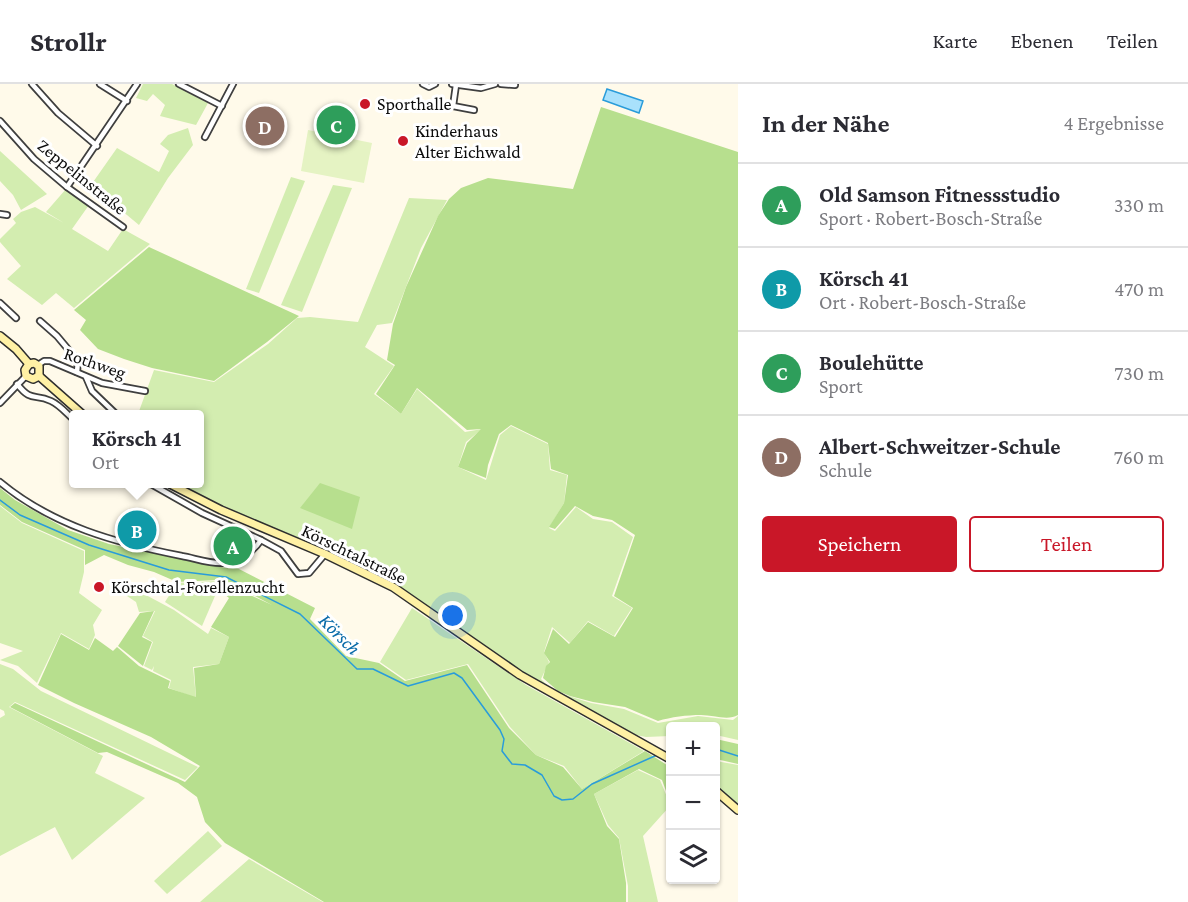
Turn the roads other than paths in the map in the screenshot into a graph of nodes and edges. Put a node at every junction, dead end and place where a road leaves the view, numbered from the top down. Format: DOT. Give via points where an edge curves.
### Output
graph roads {
  1 [pos="32,84"];
  2 [pos="100,84"];
  3 [pos="137,84"];
  4 [pos="179,84"];
  5 [pos="233,84"];
  6 [pos="423,84"];
  7 [pos="435,84"];
  8 [pos="452,84"];
  9 [pos="495,84"];
  10 [pos="501,84"];
  11 [pos="456,85"];
  12 [pos="515,85"];
  13 [pos="474,86"];
  14 [pos="127,101"];
  15 [pos="438,104"];
  16 [pos="222,106"];
  17 [pos="453,106"];
  18 [pos="474,110"];
  19 [pos="0,121"];
  20 [pos="205,137"];
  21 [pos="97,146"];
  22 [pos="67,187"];
  23 [pos="0,213"];
  24 [pos="7,215"];
  25 [pos="123,227"];
  26 [pos="0,303"];
  27 [pos="16,318"];
  28 [pos="40,321"];
  29 [pos="0,336"];
  30 [pos="29,364"];
  31 [pos="38,365"];
  32 [pos="77,372"];
  33 [pos="26,376"];
  34 [pos="39,376"];
  35 [pos="86,377"];
  36 [pos="17,384"];
  37 [pos="145,391"];
  38 [pos="0,403"];
  39 [pos="77,410"];
  40 [pos="112,410"];
  41 [pos="69,416"];
  42 [pos="0,482"];
  43 [pos="160,488"];
  44 [pos="179,488"];
  45 [pos="261,540"];
  46 [pos="324,554"];
  47 [pos="666,756"];
  48 [pos="720,794"];
  49 [pos="738,810"];
  1 -- 21 [label="street" via="58,113"];
  2 -- 14 [label="street"];
  3 -- 14 [label="street"];
  4 -- 16 [label="street"];
  5 -- 16 [label="street"];
  6 -- 7 [label="street"];
  8 -- 11 [label="street"];
  9 -- 13 [label="street"];
  10 -- 12 [label="street"];
  11 -- 13 [label="street"];
  11 -- 17 [label="street"];
  14 -- 21 [label="street"];
  15 -- 17 [label="street"];
  16 -- 20 [label="street"];
  17 -- 18 [label="street"];
  19 -- 22 [label="street, Zeppelinstraße" via="34,159"];
  21 -- 22 [label="street"];
  22 -- 25 [label="street, Zeppelinstraße"];
  23 -- 24 [label="street"];
  26 -- 27 [label="street"];
  28 -- 32 [label="street" via="78,361"];
  29 -- 30 [label="main road"];
  30 -- 31 [label="main road"];
  30 -- 33 [label="main road"];
  31 -- 32 [label="street, Rothweg" via="47,361"];
  31 -- 34 [label="main road"];
  32 -- 35 [label="street, Rothweg"];
  33 -- 34 [label="main road"];
  33 -- 36 [label="street"];
  34 -- 39 [label="main road"];
  35 -- 37 [label="street, Rothweg"];
  35 -- 40 [label="street" via="92,391"];
  36 -- 38 [label="street"];
  36 -- 41 [label="street" via="30,397 46,399"];
  42 -- 45 [label="street" via="69,525 161,552 221,563 238,560"];
  43 -- 45 [label="street"];
  44 -- 46 [label="main road, Körschtalstraße"];
  45 -- 46 [label="street" via="281,551 298,574 309,573"];
  46 -- 47 [label="main road, Körschtalstraße" via="393,587 520,675"];
  48 -- 49 [label="main road"];
}
